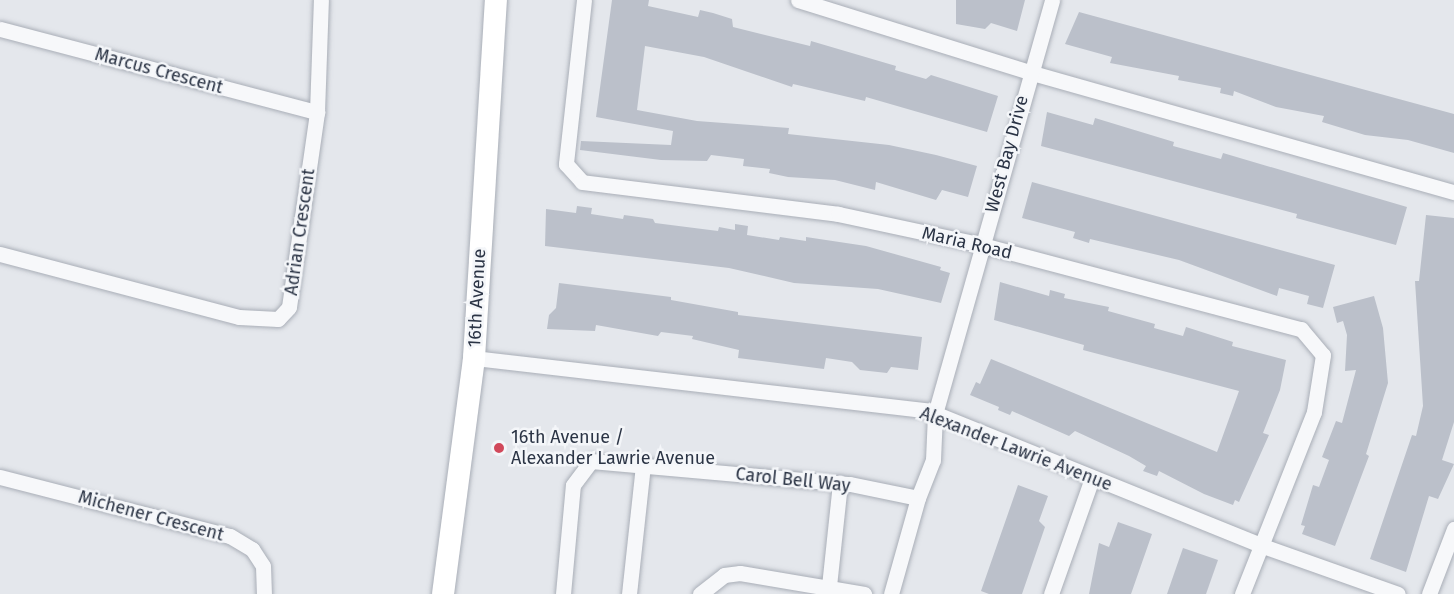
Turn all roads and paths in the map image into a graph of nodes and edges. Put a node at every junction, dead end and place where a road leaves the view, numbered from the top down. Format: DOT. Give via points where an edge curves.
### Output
graph roads {
  1 [pos="321,0"];
  2 [pos="496,0"];
  3 [pos="584,0"];
  4 [pos="798,0"];
  5 [pos="1052,0"];
  6 [pos="0,29"];
  7 [pos="1029,72"];
  8 [pos="317,112"];
  9 [pos="1454,192"];
  10 [pos="982,245"];
  11 [pos="0,254"];
  12 [pos="474,358"];
  13 [pos="935,414"];
  14 [pos="644,465"];
  15 [pos="0,477"];
  16 [pos="1092,478"];
  17 [pos="840,483"];
  18 [pos="918,498"];
  19 [pos="1454,529"];
  20 [pos="1260,545"];
  21 [pos="829,586"];
  22 [pos="264,594"];
  23 [pos="443,594"];
  24 [pos="563,594"];
  25 [pos="629,594"];
  26 [pos="700,594"];
  27 [pos="864,594"];
  28 [pos="891,594"];
  29 [pos="1051,594"];
  30 [pos="1242,594"];
  31 [pos="1398,594"];
  32 [pos="1429,594"];
  1 -- 8 [label="street, Adrian Crescent"];
  2 -- 12 [label="main road, 16th Avenue"];
  3 -- 10 [label="street, Maria Road" via="566,164 582,182 838,214"];
  4 -- 7 [label="street"];
  5 -- 7 [label="street, West Bay Drive"];
  6 -- 8 [label="street, Marcus Crescent"];
  7 -- 9 [label="street"];
  7 -- 10 [label="street, West Bay Drive"];
  8 -- 11 [label="street, Adrian Crescent" via="289,307 278,319 239,316"];
  10 -- 13 [label="street, West Bay Drive"];
  10 -- 20 [label="street, Maria Road" via="1301,329 1323,355 1314,412"];
  12 -- 13 [label="street, Alexander Lawrie Avenue" via="839,398"];
  12 -- 23 [label="main road, 16th Avenue"];
  13 -- 16 [label="street, Alexander Lawrie Avenue"];
  13 -- 18 [label="street, West Bay Drive" via="933,460"];
  14 -- 17 [label="street, Carol Bell Way"];
  14 -- 24 [label="street, Carol Bell Way" via="591,461 573,485"];
  14 -- 25 [label="street"];
  15 -- 22 [label="street, Michener Crescent" via="230,536 252,549 263,566"];
  16 -- 20 [label="street, Alexander Lawrie Avenue"];
  16 -- 29 [label="street"];
  17 -- 18 [label="street, Carol Bell Way"];
  17 -- 21 [label="street"];
  18 -- 28 [label="street, West Bay Drive"];
  19 -- 32 [label="street"];
  20 -- 30 [label="street, Maria Road"];
  20 -- 31 [label="street, Alexander Lawrie Avenue"];
  21 -- 26 [label="street" via="740,573 724,575"];
  21 -- 27 [label="street"];
}
